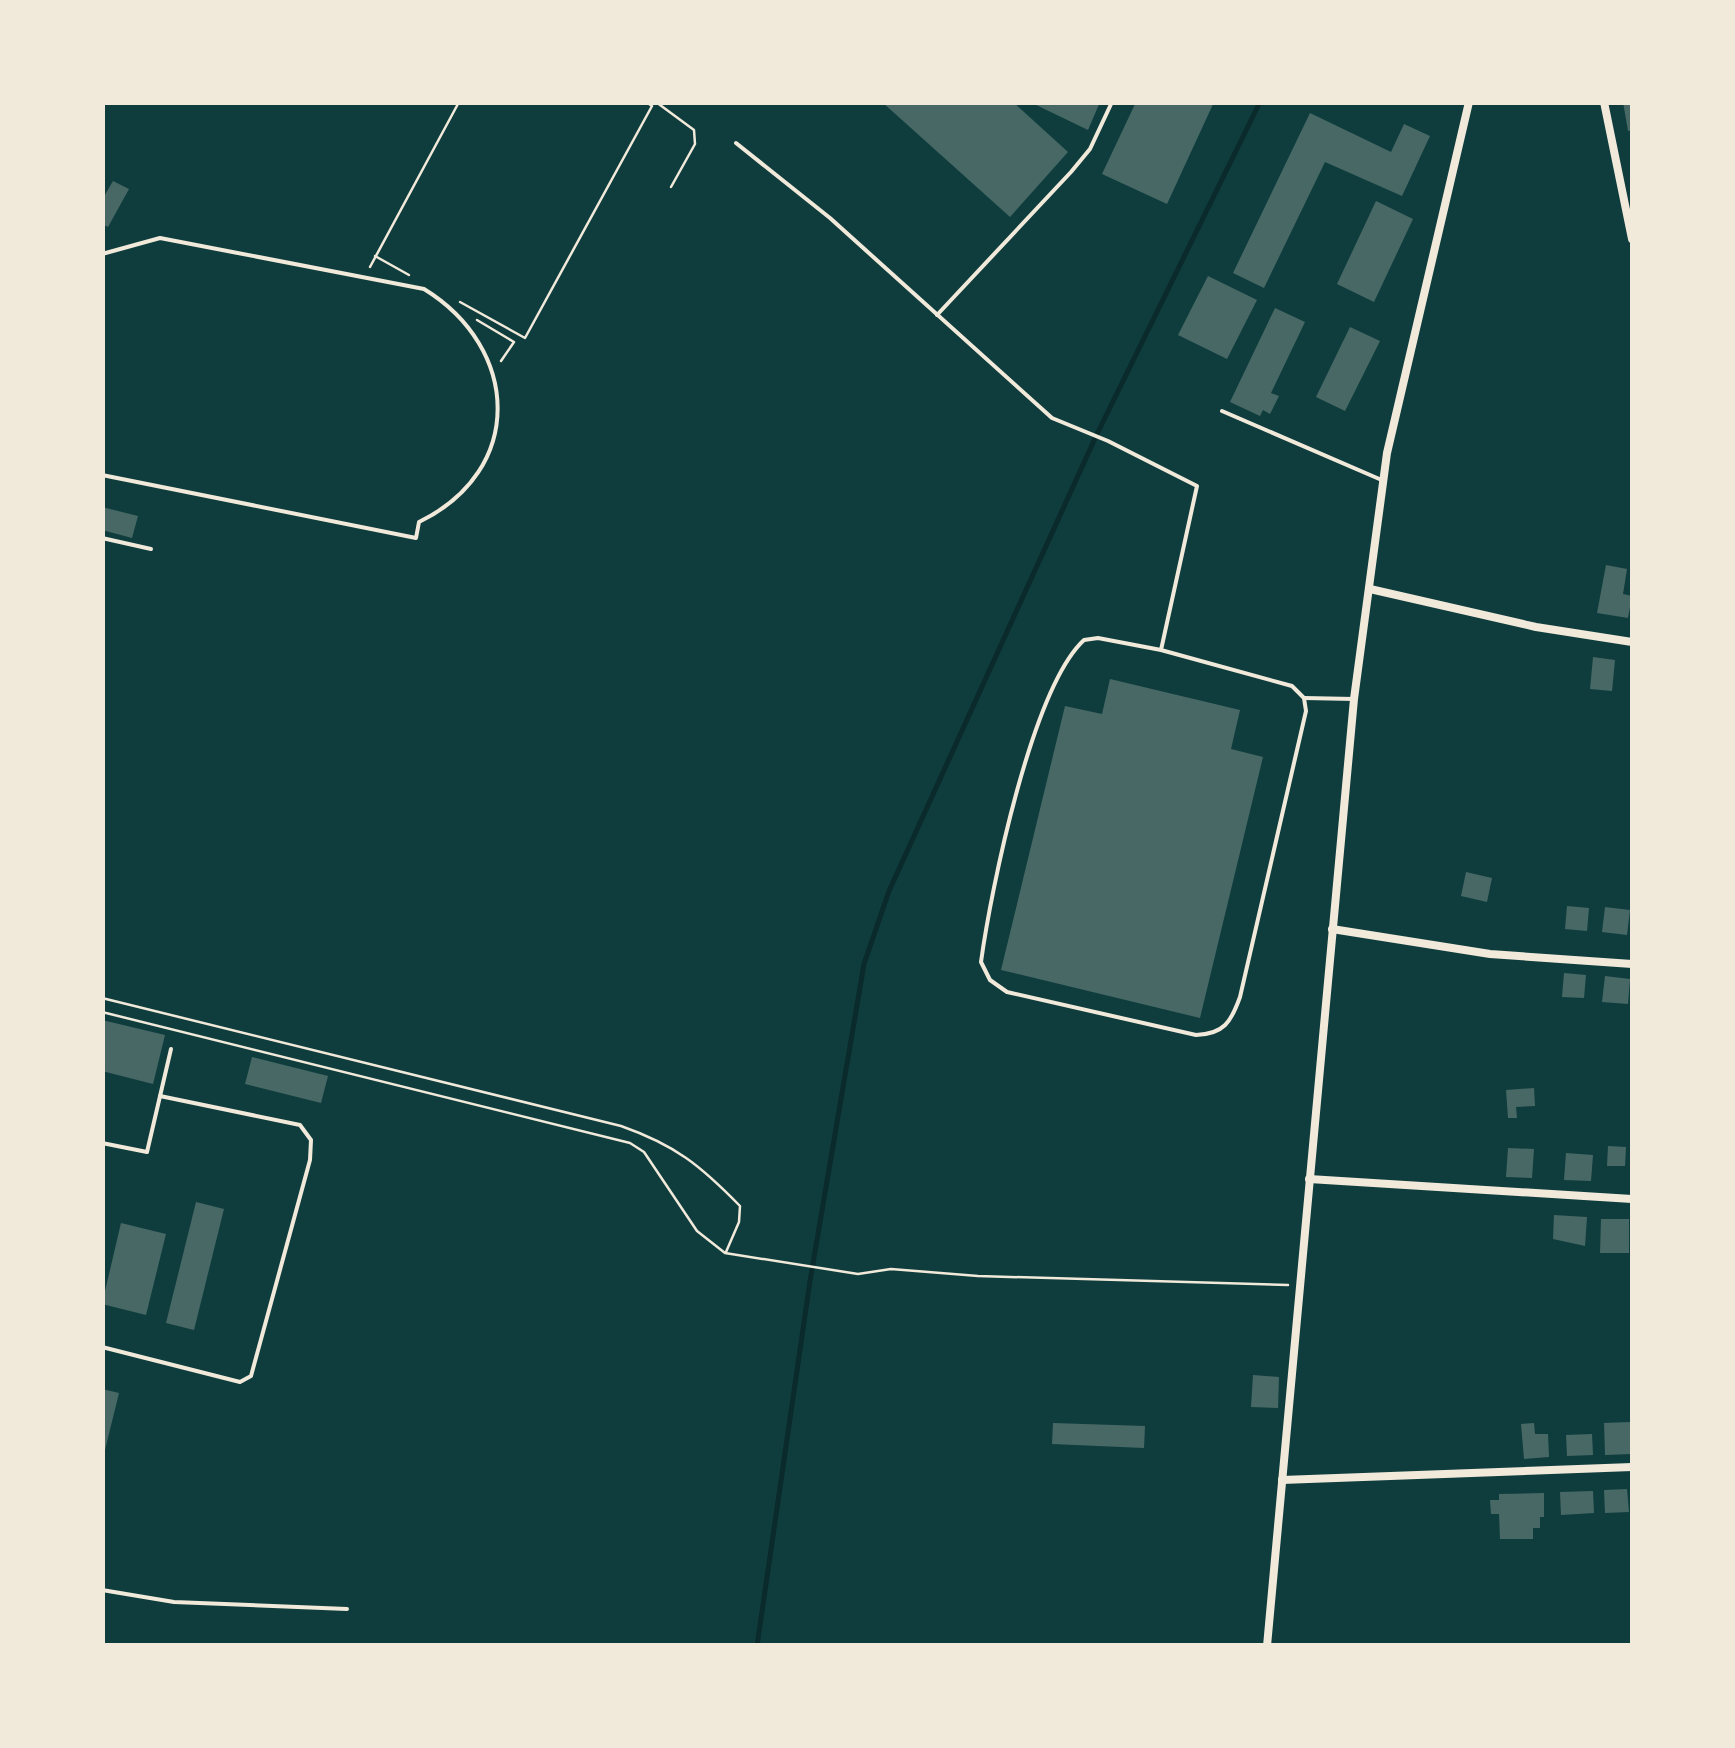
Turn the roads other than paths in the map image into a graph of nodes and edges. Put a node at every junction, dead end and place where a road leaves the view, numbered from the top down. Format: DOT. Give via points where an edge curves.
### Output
graph roads {
  1 [pos="1112,102"];
  2 [pos="1469,102"];
  3 [pos="1604,102"];
  4 [pos="736,143"];
  5 [pos="1632,239"];
  6 [pos="102,254"];
  7 [pos="937,314"];
  8 [pos="1222,412"];
  9 [pos="102,475"];
  10 [pos="1384,481"];
  11 [pos="102,538"];
  12 [pos="150,549"];
  13 [pos="1370,589"];
  14 [pos="1632,642"];
  15 [pos="1161,650"];
  16 [pos="1304,698"];
  17 [pos="1354,699"];
  18 [pos="1332,929"];
  19 [pos="1632,964"];
  20 [pos="172,1049"];
  21 [pos="160,1096"];
  22 [pos="102,1143"];
  23 [pos="1310,1179"];
  24 [pos="1632,1199"];
  25 [pos="102,1346"];
  26 [pos="1632,1467"];
  27 [pos="1282,1480"];
  28 [pos="102,1590"];
  29 [pos="347,1609"];
  30 [pos="1267,1646"];
  1 -- 7 [label="lane" via="1090,149"];
  2 -- 10 [label="street"];
  3 -- 5 [label="street"];
  4 -- 7 [label="lane"];
  6 -- 9 [label="lane" via="160,238 424,289 454,307 479,341 499,408 485,464 461,495 419,522 416,538"];
  7 -- 15 [label="lane" via="1052,418 1196,486"];
  8 -- 10 [label="lane"];
  10 -- 13 [label="street"];
  11 -- 12 [label="lane"];
  13 -- 14 [label="street"];
  13 -- 17 [label="street"];
  15 -- 16 [label="lane" via="1270,677"];
  15 -- 16 [label="lane" via="1084,640 1053,694 1028,754 984,936 981,962 1007,992 1196,1034 1216,1034 1231,1020 1304,724"];
  16 -- 17 [label="lane"];
  17 -- 18 [label="street"];
  18 -- 19 [label="street" via="1490,954"];
  18 -- 23 [label="street"];
  20 -- 21 [label="lane"];
  21 -- 22 [label="lane" via="147,1152"];
  21 -- 25 [label="lane" via="300,1125 310,1140 310,1160 250,1376 240,1382"];
  23 -- 24 [label="street"];
  23 -- 27 [label="street"];
  26 -- 27 [label="street"];
  27 -- 30 [label="street"];
  28 -- 29 [label="lane" via="174,1602"];
}
